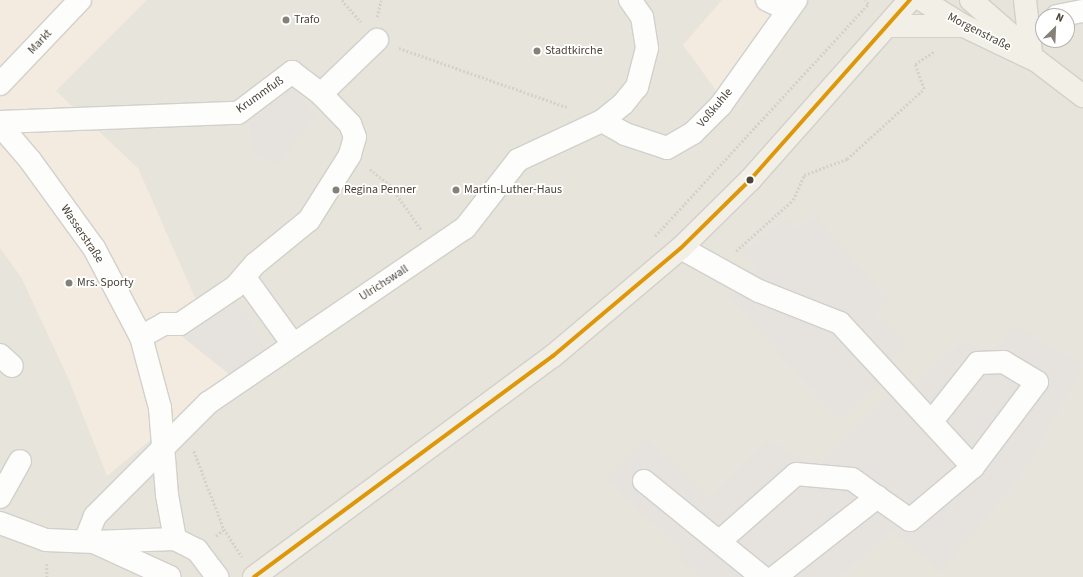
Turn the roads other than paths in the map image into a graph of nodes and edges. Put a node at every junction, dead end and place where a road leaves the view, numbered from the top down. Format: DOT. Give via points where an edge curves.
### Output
graph roads {
  1 [pos="80,0"];
  2 [pos="630,0"];
  3 [pos="767,0"];
  4 [pos="910,0"];
  5 [pos="922,0"];
  6 [pos="971,0"];
  7 [pos="1025,0"];
  8 [pos="792,5"];
  9 [pos="888,26"];
  10 [pos="964,26"];
  11 [pos="377,40"];
  12 [pos="1034,57"];
  13 [pos="0,84"];
  14 [pos="320,94"];
  15 [pos="1083,96"];
  16 [pos="602,121"];
  17 [pos="0,122"];
  18 [pos="0,125"];
  19 [pos="681,248"];
  20 [pos="245,278"];
  21 [pos="141,337"];
  22 [pos="292,343"];
  23 [pos="932,421"];
  24 [pos="163,448"];
  25 [pos="20,461"];
  26 [pos="973,467"];
  27 [pos="644,481"];
  28 [pos="0,497"];
  29 [pos="877,497"];
  30 [pos="0,523"];
  31 [pos="175,538"];
  32 [pos="720,541"];
  33 [pos="89,542"];
  34 [pos="170,577"];
  35 [pos="217,577"];
  36 [pos="254,577"];
  37 [pos="762,577"];
  38 [pos="775,577"];
  1 -- 13 [label="street, Markt"];
  2 -- 16 [label="street, Ulrichswall" via="642,16 646,32 644,66 637,87 623,104"];
  3 -- 8 [label="street"];
  4 -- 9 [label="main road"];
  5 -- 10 [label="main road, Morgenstraße"];
  6 -- 12 [label="main road, Morgenstraße"];
  7 -- 12 [label="main road"];
  8 -- 16 [label="street, Voßkuhle" via="720,104 693,133 667,148 625,134"];
  9 -- 10 [label="main road"];
  9 -- 19 [label="main road" via="750,180"];
  10 -- 12 [label="main road, Morgenstraße"];
  11 -- 14 [label="street"];
  12 -- 15 [label="main road, Morgenstraße"];
  14 -- 17 [label="street, Krummfuß" via="292,72 238,113"];
  14 -- 20 [label="street, Krummfuß" via="350,124 355,137 350,155 309,220 255,264"];
  16 -- 22 [label="street, Ulrichswall" via="518,160 465,228"];
  18 -- 21 [label="street, Wasserstraße" via="30,160 94,248"];
  19 -- 23 [label="street" via="759,291 840,323"];
  19 -- 36 [label="main road" via="553,356"];
  20 -- 21 [label="street, Krummfuß" via="180,324 164,324"];
  20 -- 22 [label="street"];
  21 -- 24 [label="street, Wasserstraße" via="160,408"];
  22 -- 24 [label="street, Ulrichswall" via="208,403 184,424"];
  23 -- 26 [label="street"];
  23 -- 26 [label="street" via="978,363 1004,362 1037,382"];
  24 -- 31 [label="street, Wasserstraße" via="167,495"];
  24 -- 33 [label="street" via="95,516"];
  25 -- 28 [label="street"];
  26 -- 29 [label="street" via="910,520"];
  27 -- 32 [label="street"];
  29 -- 32 [label="street" via="852,479 796,474"];
  29 -- 38 [label="street"];
  30 -- 33 [label="street" via="46,540"];
  31 -- 33 [label="street"];
  31 -- 35 [label="street" via="198,550"];
  32 -- 37 [label="street"];
  33 -- 34 [label="street"];
}
